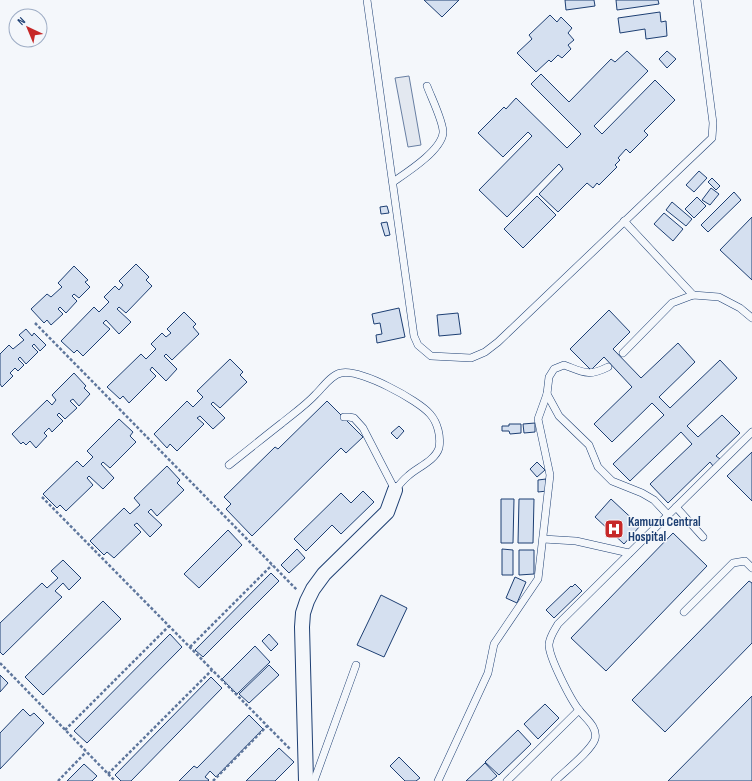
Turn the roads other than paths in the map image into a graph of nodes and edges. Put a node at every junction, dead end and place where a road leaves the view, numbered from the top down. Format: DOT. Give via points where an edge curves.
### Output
graph roads {
  1 [pos="367,0"];
  2 [pos="697,0"];
  3 [pos="427,86"];
  4 [pos="392,182"];
  5 [pos="624,221"];
  6 [pos="693,295"];
  7 [pos="752,318"];
  8 [pos="623,353"];
  9 [pos="608,367"];
  10 [pos="547,394"];
  11 [pos="344,417"];
  12 [pos="752,432"];
  13 [pos="229,465"];
  14 [pos="395,490"];
  15 [pos="676,507"];
  16 [pos="668,515"];
  17 [pos="703,537"];
  18 [pos="543,539"];
  19 [pos="629,553"];
  20 [pos="752,568"];
  21 [pos="684,612"];
  22 [pos="356,665"];
  23 [pos="579,710"];
  24 [pos="306,781"];
  25 [pos="314,781"];
  26 [pos="438,781"];
  27 [pos="507,781"];
  28 [pos="555,781"];
  1 -- 4 [label="lane"];
  2 -- 5 [label="lane" via="713,123 712,138"];
  3 -- 4 [label="lane" via="441,123 443,134 440,143 419,164"];
  4 -- 5 [label="lane" via="414,336 418,345 431,356 471,358 485,352"];
  5 -- 6 [label="lane"];
  6 -- 7 [label="lane" via="719,297"];
  6 -- 8 [label="lane" via="672,303"];
  9 -- 10 [label="lane" via="597,373 584,373 564,364 554,369 549,377"];
  10 -- 16 [label="lane" via="559,416 589,445 598,467 612,481 654,500"];
  10 -- 18 [label="lane" via="538,420 550,475"];
  11 -- 14 [label="lane" via="354,418 363,428"];
  12 -- 15 [label="lane"];
  13 -- 14 [label="lane" via="309,401 332,377 340,373 351,373 364,375 422,406 437,425 440,440 438,450 426,464 408,476"];
  14 -- 24 [label="street" via="387,512 324,574 313,589 303,613"];
  15 -- 16 [label="lane"];
  15 -- 17 [label="lane"];
  16 -- 19 [label="lane"];
  18 -- 19 [label="lane" via="576,541"];
  18 -- 26 [label="lane" via="538,578 494,644 488,673"];
  19 -- 23 [label="lane" via="558,624 552,634 549,645 551,657"];
  20 -- 21 [label="lane" via="745,561 734,563"];
  22 -- 25 [label="lane"];
  23 -- 27 [label="lane"];
  23 -- 28 [label="lane" via="589,720 595,738 590,748"];
}
